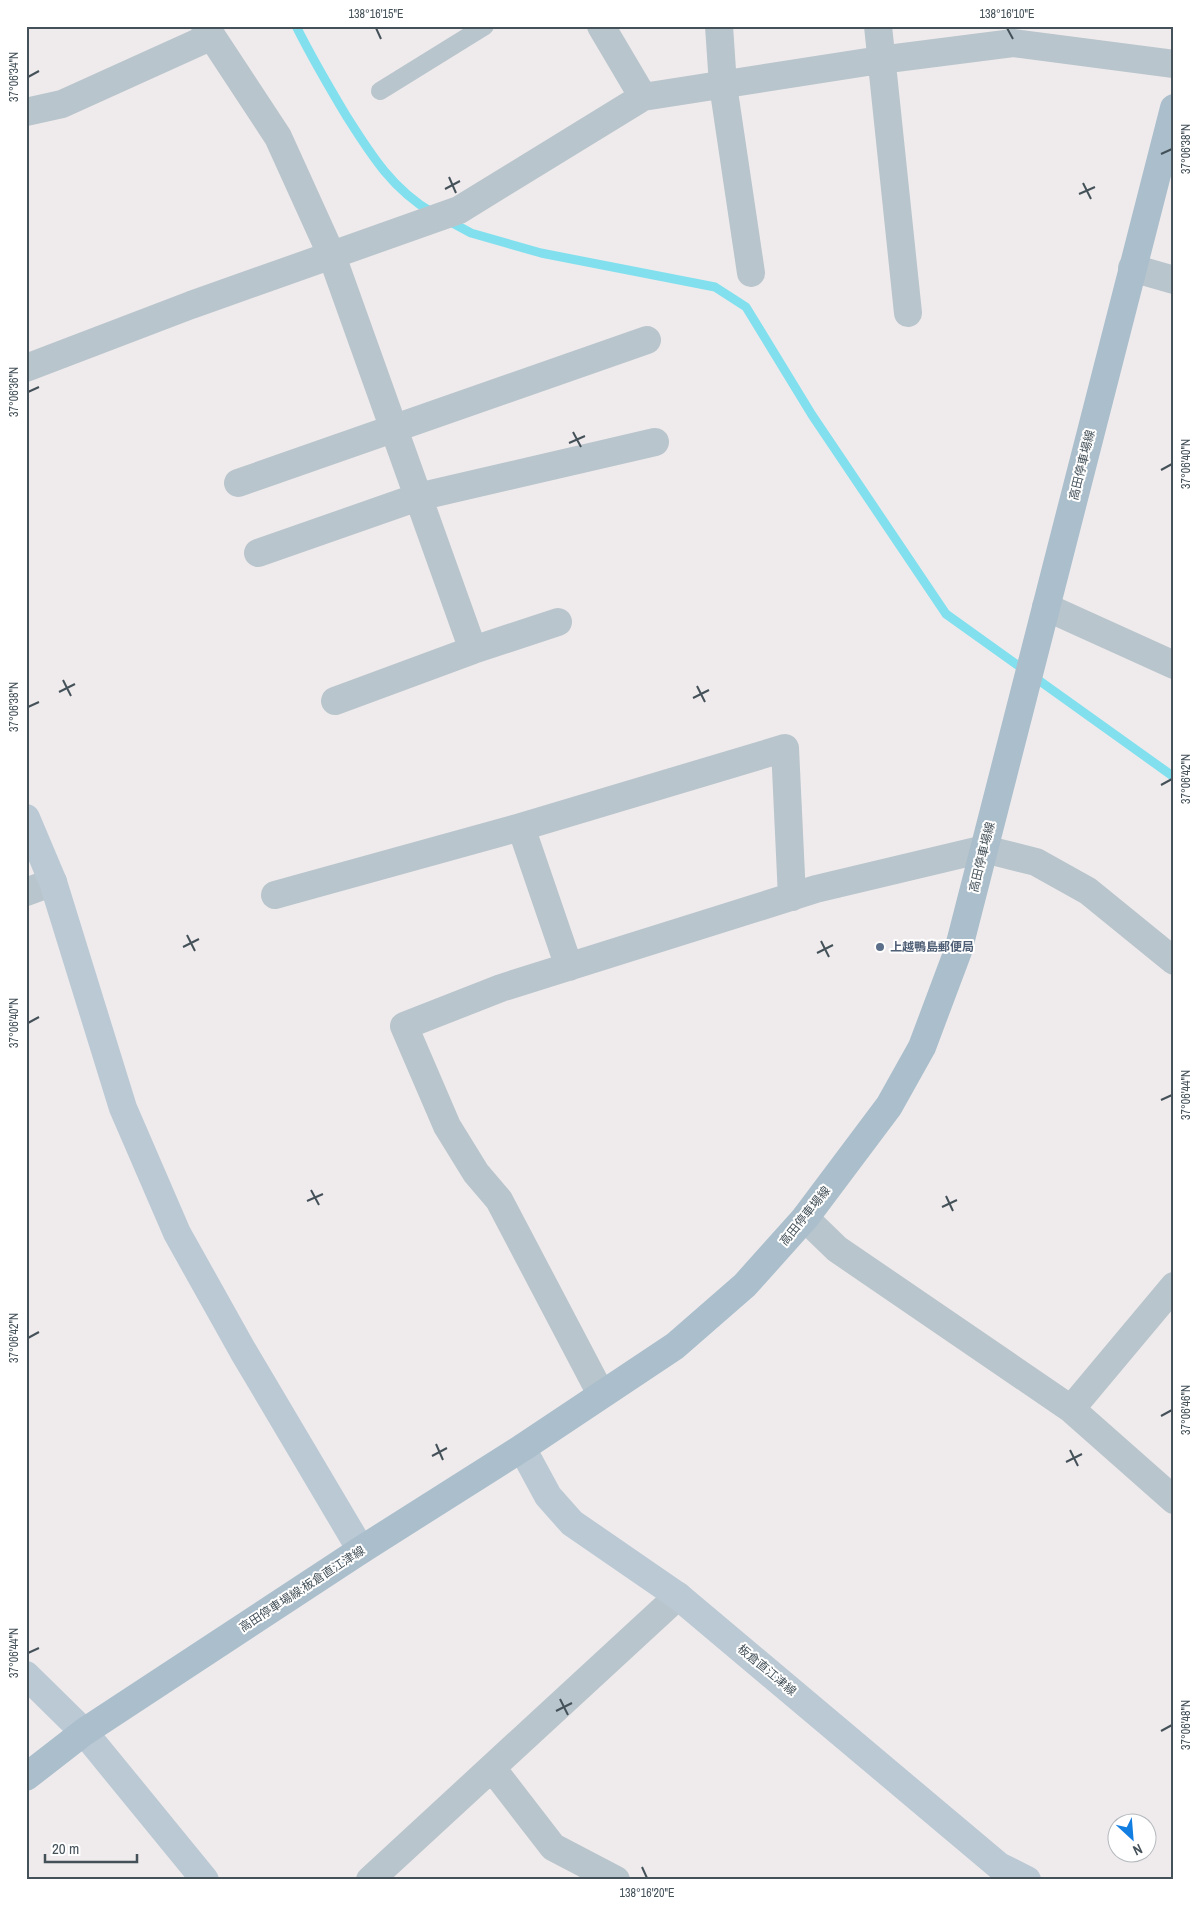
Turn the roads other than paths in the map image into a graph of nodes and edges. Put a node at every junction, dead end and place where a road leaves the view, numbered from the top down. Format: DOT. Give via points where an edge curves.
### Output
graph roads {
  1 [pos="485,26"];
  2 [pos="601,26"];
  3 [pos="719,26"];
  4 [pos="878,26"];
  5 [pos="208,32"];
  6 [pos="1015,34"];
  7 [pos="880,60"];
  8 [pos="1174,64"];
  9 [pos="723,86"];
  10 [pos="380,91"];
  11 [pos="643,97"];
  12 [pos="1174,108"];
  13 [pos="26,112"];
  14 [pos="332,256"];
  15 [pos="1132,268"];
  16 [pos="751,273"];
  17 [pos="1174,280"];
  18 [pos="908,313"];
  19 [pos="647,340"];
  20 [pos="26,368"];
  21 [pos="394,429"];
  22 [pos="655,442"];
  23 [pos="238,483"];
  24 [pos="418,497"];
  25 [pos="258,553"];
  26 [pos="1046,607"];
  27 [pos="558,622"];
  28 [pos="473,650"];
  29 [pos="1174,665"];
  30 [pos="335,701"];
  31 [pos="26,818"];
  32 [pos="521,827"];
  33 [pos="984,849"];
  34 [pos="53,882"];
  35 [pos="26,892"];
  36 [pos="275,896"];
  37 [pos="792,896"];
  38 [pos="1174,961"];
  39 [pos="570,966"];
  40 [pos="805,1218"];
  41 [pos="1174,1286"];
  42 [pos="601,1394"];
  43 [pos="1071,1409"];
  44 [pos="522,1448"];
  45 [pos="1174,1500"];
  46 [pos="361,1550"];
  47 [pos="678,1596"];
  48 [pos="26,1675"];
  49 [pos="84,1732"];
  50 [pos="492,1768"];
  51 [pos="26,1776"];
  52 [pos="205,1880"];
  53 [pos="370,1880"];
  54 [pos="616,1880"];
  55 [pos="1027,1880"];
  1 -- 10 [label="lane"];
  2 -- 11 [label="street"];
  3 -- 9 [label="street"];
  4 -- 7 [label="street"];
  5 -- 13 [label="street" via="62,104"];
  5 -- 14 [label="street" via="278,137"];
  6 -- 7 [label="street"];
  6 -- 8 [label="street"];
  7 -- 9 [label="street"];
  7 -- 18 [label="street"];
  9 -- 11 [label="street"];
  9 -- 16 [label="street"];
  11 -- 14 [label="street" via="459,210"];
  12 -- 15 [label="main road, 高田停車場線"];
  14 -- 20 [label="street" via="190,305"];
  14 -- 21 [label="street"];
  15 -- 17 [label="street"];
  15 -- 26 [label="main road, 高田停車場線"];
  19 -- 21 [label="street"];
  21 -- 23 [label="street"];
  21 -- 24 [label="street"];
  22 -- 24 [label="street"];
  24 -- 25 [label="street"];
  24 -- 28 [label="street"];
  26 -- 29 [label="street"];
  26 -- 33 [label="main road, 高田停車場線"];
  27 -- 28 [label="street"];
  28 -- 30 [label="street"];
  31 -- 34 [label="street"];
  32 -- 36 [label="street"];
  32 -- 37 [label="street" via="785,748"];
  32 -- 39 [label="street"];
  33 -- 37 [label="street"];
  33 -- 38 [label="street" via="1036,862 1088,890"];
  33 -- 40 [label="main road, 高田停車場線" via="958,951 922,1047 889,1106"];
  34 -- 35 [label="street"];
  34 -- 46 [label="street" via="123,1108 177,1233"];
  37 -- 39 [label="street"];
  39 -- 42 [label="street" via="501,988 404,1026 447,1126 476,1173 499,1200"];
  40 -- 42 [label="main road, 高田停車場線" via="745,1285 682,1340"];
  40 -- 43 [label="street" via="837,1249"];
  41 -- 43 [label="street"];
  42 -- 44 [label="main road, 高田停車場線"];
  43 -- 45 [label="street"];
  44 -- 46 [label="main road, 高田停車場線;板倉直江津線"];
  44 -- 47 [label="street, 板倉直江津線" via="548,1496 572,1523"];
  46 -- 49 [label="main road, 高田停車場線;板倉直江津線"];
  47 -- 50 [label="street"];
  47 -- 55 [label="street, 板倉直江津線" via="999,1866"];
  48 -- 49 [label="street"];
  49 -- 51 [label="main road"];
  49 -- 52 [label="street"];
  50 -- 53 [label="street"];
  50 -- 54 [label="street" via="553,1847"];
}
